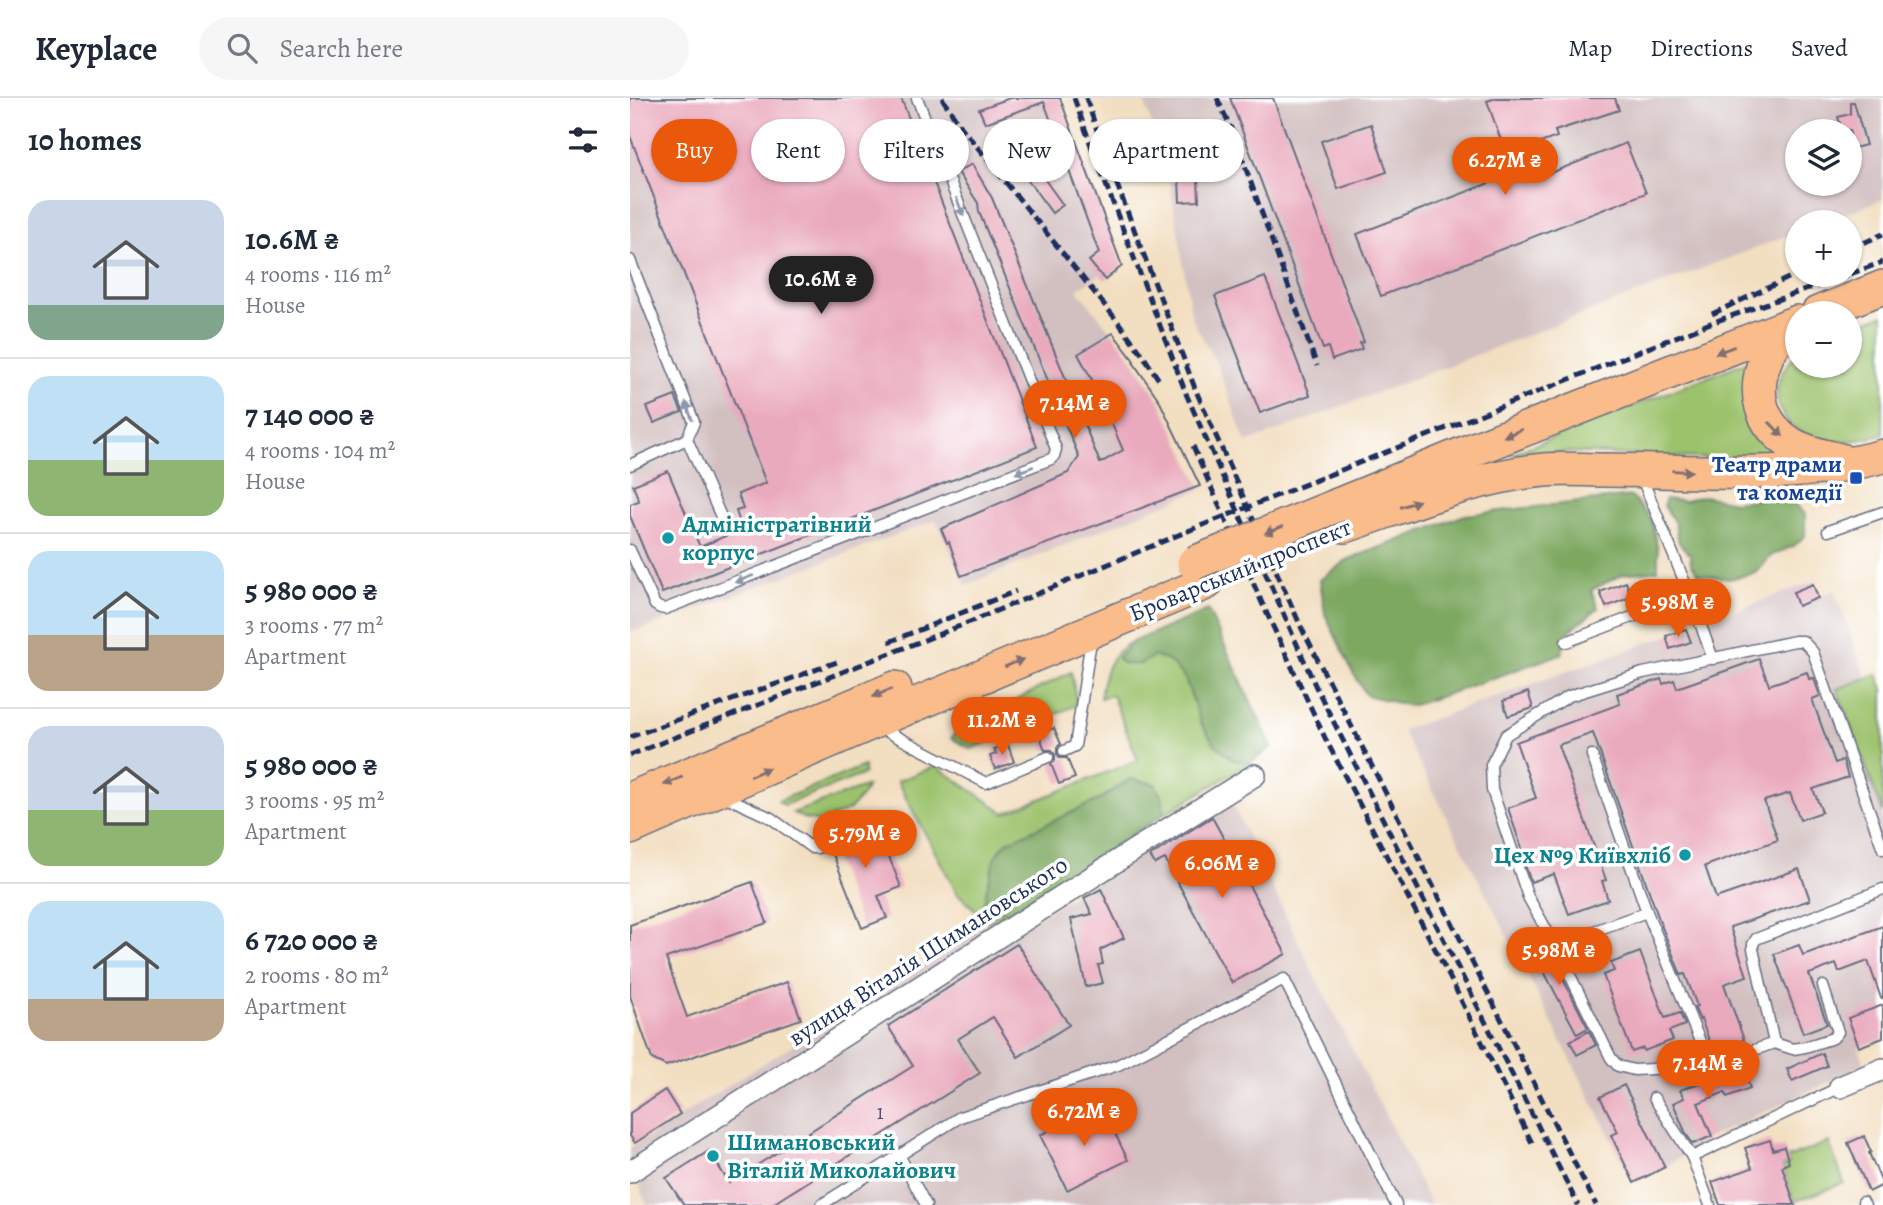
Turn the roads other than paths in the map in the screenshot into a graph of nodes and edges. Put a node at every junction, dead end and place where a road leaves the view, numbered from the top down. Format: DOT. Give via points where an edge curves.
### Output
graph roads {
  1 [pos="917,98"];
  2 [pos="630,260"];
  3 [pos="1883,287"];
  4 [pos="1848,301"];
  5 [pos="1785,326"];
  6 [pos="1785,336"];
  7 [pos="687,439"];
  8 [pos="1874,461"];
  9 [pos="630,465"];
  10 [pos="1638,470"];
  11 [pos="1883,512"];
  12 [pos="1342,515"];
  13 [pos="723,519"];
  14 [pos="1828,531"];
  15 [pos="630,550"];
  16 [pos="1200,573"];
  17 [pos="1690,595"];
  18 [pos="1094,629"];
  19 [pos="1566,642"];
  20 [pos="1713,659"];
  21 [pos="871,723"];
  22 [pos="1064,751"];
  23 [pos="1592,755"];
  24 [pos="1048,757"];
  25 [pos="1255,775"];
  26 [pos="715,792"];
  27 [pos="630,799"];
  28 [pos="630,828"];
  29 [pos="829,845"];
  30 [pos="1883,849"];
  31 [pos="1883,889"];
  32 [pos="1647,912"];
  33 [pos="1555,945"];
  34 [pos="1824,986"];
  35 [pos="1774,1044"];
  36 [pos="1710,1066"];
  37 [pos="1883,1069"];
  38 [pos="1840,1087"];
  39 [pos="1654,1098"];
  40 [pos="899,1155"];
  41 [pos="1692,1157"];
  42 [pos="630,1172"];
  43 [pos="821,1205"];
  44 [pos="926,1205"];
  45 [pos="1396,1205"];
  46 [pos="1710,1205"];
  1 -- 15 [label="lane, one-way" via="1056,449 1054,456 665,609 655,605"];
  7 -- 2 [label="lane, one-way" via="694,422"];
  3 -- 4 [label="main road, Броварський проспект"];
  5 -- 12 [label="main road, Броварський проспект, one-way" via="1467,452"];
  6 -- 8 [label="main road, one-way" via="1767,355 1759,385 1765,418 1795,446 1817,454"];
  7 -- 9 [label="lane"];
  7 -- 13 [label="lane"];
  10 -- 8 [label="main road, Броварський проспект, one-way" via="1749,474"];
  12 -- 10 [label="main road, Броварський проспект, one-way" via="1504,476 1545,470"];
  10 -- 17 [label="lane"];
  11 -- 14 [label="lane"];
  12 -- 16 [label="main road, Броварський проспект, bridge"];
  16 -- 18 [label="main road, Броварський проспект"];
  16 -- 27 [label="main road, Броварський проспект, one-way"];
  17 -- 19 [label="lane"];
  17 -- 20 [label="lane"];
  21 -- 18 [label="main road, Броварський проспект, one-way"];
  18 -- 22 [label="lane" via="1075,746"];
  20 -- 30 [label="lane" via="1795,640 1810,646"];
  20 -- 33 [label="lane" via="1643,673 1569,696 1506,735 1492,765 1492,790 1528,897"];
  21 -- 24 [label="lane" via="986,783"];
  26 -- 21 [label="main road, Броварський проспект, one-way"];
  23 -- 32 [label="lane"];
  25 -- 42 [label="street, вулиця Віталія Шимановського"];
  26 -- 28 [label="main road, Броварський проспект"];
  26 -- 29 [label="lane" via="771,818 812,848"];
  31 -- 35 [label="lane" via="1756,939 1753,949"];
  32 -- 33 [label="lane"];
  32 -- 36 [label="lane"];
  33 -- 36 [label="lane" via="1618,1066 1634,1070"];
  34 -- 35 [label="lane" via="1836,1036 1793,1049"];
  35 -- 36 [label="lane"];
  37 -- 38 [label="street"];
  38 -- 41 [label="lane"];
  39 -- 41 [label="lane"];
  40 -- 43 [label="lane"];
  40 -- 44 [label="lane"];
  40 -- 45 [label="lane" via="960,1117 1118,1066 1284,979"];
  41 -- 46 [label="lane"];
}
